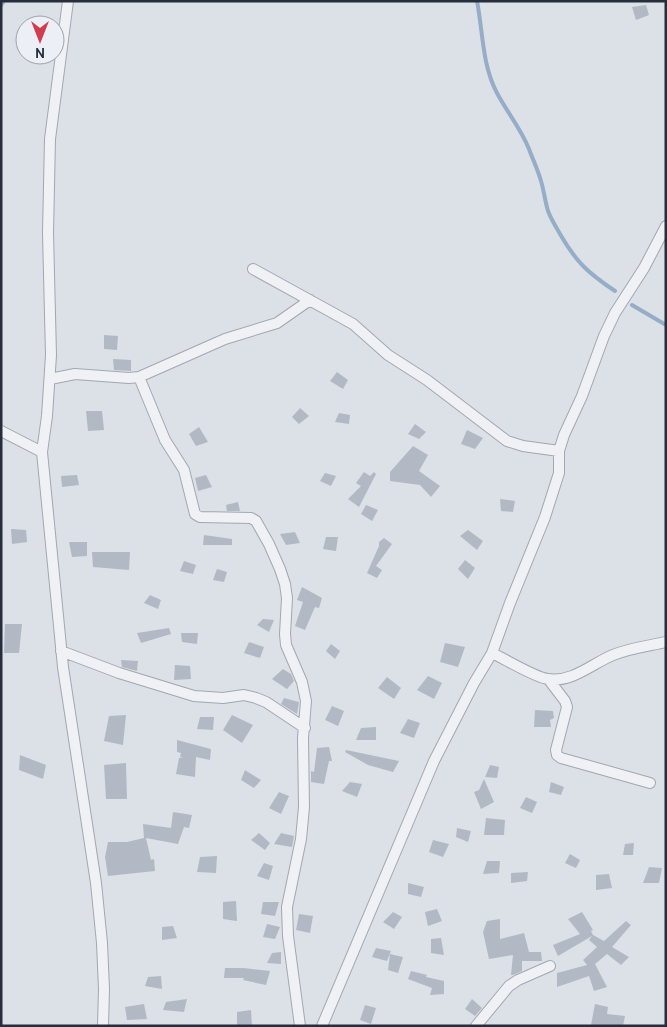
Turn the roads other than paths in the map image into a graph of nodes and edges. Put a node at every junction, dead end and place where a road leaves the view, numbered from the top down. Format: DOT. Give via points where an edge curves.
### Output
graph roads {
  1 [pos="68,1"];
  2 [pos="666,226"];
  3 [pos="252,269"];
  4 [pos="310,300"];
  5 [pos="139,377"];
  6 [pos="50,379"];
  7 [pos="1,431"];
  8 [pos="559,451"];
  9 [pos="42,452"];
  10 [pos="666,642"];
  11 [pos="61,650"];
  12 [pos="492,653"];
  13 [pos="549,680"];
  14 [pos="305,728"];
  15 [pos="650,783"];
  16 [pos="550,966"];
  17 [pos="103,1026"];
  18 [pos="300,1026"];
  19 [pos="322,1026"];
  20 [pos="476,1026"];
  1 -- 6 [label="street" via="50,139"];
  2 -- 8 [label="street" via="615,313"];
  3 -- 4 [label="street"];
  4 -- 5 [label="street" via="277,323 224,339"];
  4 -- 8 [label="street" via="353,324 388,355 507,440 523,446"];
  5 -- 6 [label="street" via="76,374"];
  5 -- 14 [label="street" via="165,440 184,470 195,514 200,517 251,518 269,544 285,584 286,645 302,682 306,701"];
  6 -- 9 [label="street"];
  7 -- 9 [label="street"];
  8 -- 12 [label="street" via="559,473 545,517"];
  9 -- 11 [label="street"];
  10 -- 13 [label="street" via="626,650 576,674"];
  11 -- 14 [label="street" via="194,696 244,695 256,698"];
  11 -- 17 [label="street" via="96,883 102,943"];
  12 -- 13 [label="street"];
  12 -- 19 [label="street" via="434,761"];
  13 -- 15 [label="street" via="567,707 557,755"];
  14 -- 18 [label="street" via="301,840 287,907"];
  16 -- 20 [label="street" via="509,986"];
}
